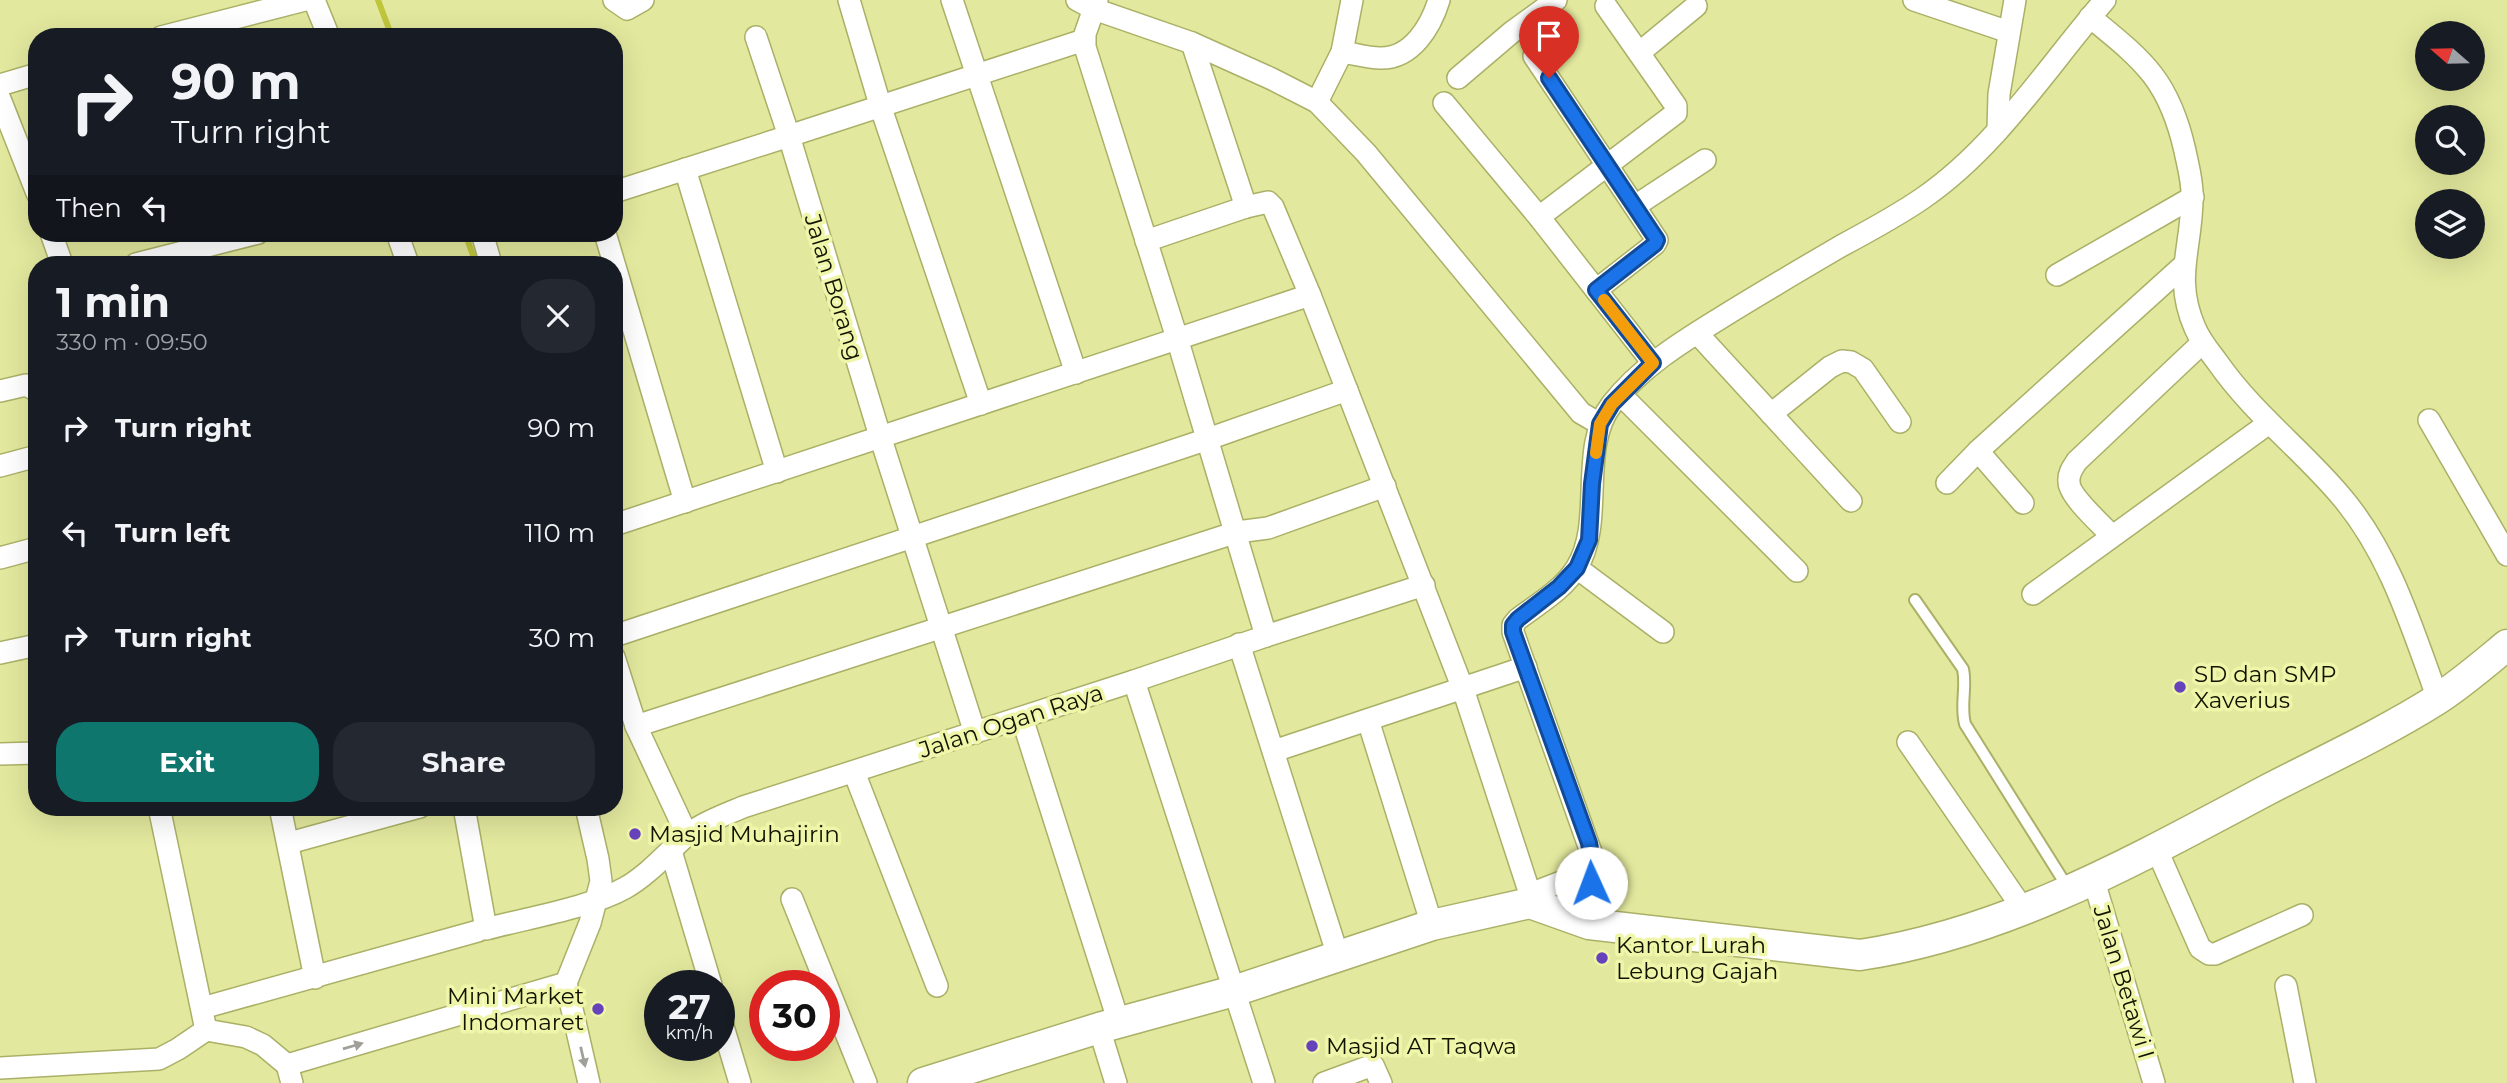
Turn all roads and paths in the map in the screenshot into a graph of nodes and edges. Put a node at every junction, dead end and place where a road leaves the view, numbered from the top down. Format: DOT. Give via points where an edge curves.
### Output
graph roads {
  1 [pos="305,0"];
  2 [pos="314,0"];
  3 [pos="614,0"];
  4 [pos="643,0"];
  5 [pos="849,0"];
  6 [pos="952,0"];
  7 [pos="1352,0"];
  8 [pos="1439,0"];
  9 [pos="1556,0"];
  10 [pos="1914,0"];
  11 [pos="2015,0"];
  12 [pos="2105,0"];
  13 [pos="1089,3"];
  14 [pos="1606,6"];
  15 [pos="1696,6"];
  16 [pos="1528,8"];
  17 [pos="2090,17"];
  18 [pos="196,28"];
  19 [pos="325,28"];
  20 [pos="2009,32"];
  21 [pos="756,37"];
  22 [pos="1084,40"];
  23 [pos="1192,43"];
  24 [pos="1342,52"];
  25 [pos="1639,52"];
  26 [pos="1534,56"];
  27 [pos="978,75"];
  28 [pos="28,77"];
  29 [pos="1458,78"];
  30 [pos="0,85"];
  31 [pos="0,99"];
  32 [pos="1317,102"];
  33 [pos="1444,103"];
  34 [pos="881,108"];
  35 [pos="1998,130"];
  36 [pos="789,136"];
  37 [pos="1705,160"];
  38 [pos="1606,167"];
  39 [pos="28,169"];
  40 [pos="685,169"];
  41 [pos="623,189"];
  42 [pos="2193,197"];
  43 [pos="1634,206"];
  44 [pos="1246,207"];
  45 [pos="1539,217"];
  46 [pos="1146,241"];
  47 [pos="223,242"];
  48 [pos="167,256"];
  49 [pos="2184,265"];
  50 [pos="2057,275"];
  51 [pos="1596,290"];
  52 [pos="623,291"];
  53 [pos="1310,295"];
  54 [pos="1697,333"];
  55 [pos="1177,338"];
  56 [pos="2202,343"];
  57 [pos="1653,363"];
  58 [pos="1076,373"];
  59 [pos="28,386"];
  60 [pos="1347,390"];
  61 [pos="0,391"];
  62 [pos="1621,395"];
  63 [pos="981,404"];
  64 [pos="1771,414"];
  65 [pos="2428,420"];
  66 [pos="1899,422"];
  67 [pos="2269,423"];
  68 [pos="1600,424"];
  69 [pos="880,436"];
  70 [pos="1208,439"];
  71 [pos="1978,451"];
  72 [pos="28,458"];
  73 [pos="0,466"];
  74 [pos="776,472"];
  75 [pos="1947,483"];
  76 [pos="1385,486"];
  77 [pos="1851,501"];
  78 [pos="685,502"];
  79 [pos="2023,503"];
  80 [pos="623,522"];
  81 [pos="1237,532"];
  82 [pos="2112,536"];
  83 [pos="913,537"];
  84 [pos="28,550"];
  85 [pos="2507,555"];
  86 [pos="0,558"];
  87 [pos="1577,568"];
  88 [pos="1797,571"];
  89 [pos="1424,585"];
  90 [pos="2033,594"];
  91 [pos="1914,600"];
  92 [pos="941,629"];
  93 [pos="1662,632"];
  94 [pos="623,633"];
  95 [pos="1266,636"];
  96 [pos="1239,644"];
  97 [pos="2507,645"];
  98 [pos="28,647"];
  99 [pos="0,653"];
  100 [pos="1526,667"];
  101 [pos="1135,681"];
  102 [pos="623,685"];
  103 [pos="1463,689"];
  104 [pos="2438,699"];
  105 [pos="1022,718"];
  106 [pos="1368,720"];
  107 [pos="636,726"];
  108 [pos="975,733"];
  109 [pos="1908,742"];
  110 [pos="1274,751"];
  111 [pos="28,753"];
  112 [pos="0,754"];
  113 [pos="854,772"];
  114 [pos="161,816"];
  115 [pos="282,816"];
  116 [pos="387,816"];
  117 [pos="466,816"];
  118 [pos="588,816"];
  119 [pos="687,835"];
  120 [pos="289,843"];
  121 [pos="2156,848"];
  122 [pos="671,851"];
  123 [pos="1589,869"];
  124 [pos="2082,886"];
  125 [pos="1530,898"];
  126 [pos="792,899"];
  127 [pos="597,900"];
  128 [pos="2023,909"];
  129 [pos="2302,915"];
  130 [pos="1589,924"];
  131 [pos="1432,925"];
  132 [pos="478,932"];
  133 [pos="1338,956"];
  134 [pos="707,970"];
  135 [pos="315,978"];
  136 [pos="566,984"];
  137 [pos="937,986"];
  138 [pos="2286,986"];
  139 [pos="1234,991"];
  140 [pos="202,1008"];
  141 [pos="1109,1026"];
  142 [pos="205,1030"];
  143 [pos="733,1061"];
  144 [pos="0,1068"];
  145 [pos="27,1074"];
  146 [pos="290,1074"];
  147 [pos="589,1083"];
  148 [pos="740,1083"];
  149 [pos="866,1083"];
  150 [pos="924,1083"];
  151 [pos="1116,1083"];
  152 [pos="1264,1083"];
  153 [pos="1324,1083"];
  154 [pos="1381,1083"];
  155 [pos="2154,1083"];
  156 [pos="2305,1083"];
  1 -- 18 [label="street"];
  2 -- 19 [label="street"];
  3 -- 4 [label="street" via="627,9"];
  5 -- 34 [label="street"];
  6 -- 27 [label="street"];
  7 -- 24 [label="street"];
  8 -- 24 [label="street" via="1429,24 1405,50 1380,58"];
  9 -- 16 [label="street"];
  10 -- 20 [label="street"];
  11 -- 20 [label="street"];
  12 -- 17 [label="street"];
  13 -- 22 [label="street"];
  13 -- 23 [label="street"];
  14 -- 25 [label="street"];
  15 -- 25 [label="street"];
  16 -- 29 [label="street"];
  17 -- 35 [label="street"];
  17 -- 42 [label="street" via="2138,56 2159,82 2183,143"];
  20 -- 35 [label="street"];
  21 -- 36 [label="street, Jalan Borang"];
  22 -- 27 [label="street"];
  22 -- 46 [label="street"];
  23 -- 32 [label="street"];
  23 -- 44 [label="street"];
  24 -- 32 [label="street"];
  25 -- 38 [label="street" via="1676,106 1676,113"];
  26 -- 38 [label="street"];
  27 -- 34 [label="street"];
  27 -- 58 [label="street"];
  28 -- 30 [label="street"];
  31 -- 39 [label="street"];
  32 -- 68 [label="street" via="1366,153 1581,413"];
  33 -- 45 [label="street"];
  34 -- 36 [label="street"];
  34 -- 63 [label="street"];
  35 -- 54 [label="street" via="1924,198"];
  36 -- 40 [label="street"];
  36 -- 69 [label="street, Jalan Borang"];
  37 -- 43 [label="street"];
  38 -- 43 [label="street"];
  38 -- 45 [label="street"];
  40 -- 41 [label="street"];
  40 -- 74 [label="street"];
  42 -- 49 [label="street"];
  42 -- 50 [label="street"];
  43 -- 51 [label="street" via="1657,240"];
  44 -- 46 [label="street"];
  44 -- 53 [label="street" via="1272,204"];
  45 -- 51 [label="street"];
  46 -- 55 [label="street"];
  47 -- 48 [label="street"];
  49 -- 56 [label="street" via="2186,305"];
  49 -- 71 [label="street"];
  51 -- 57 [label="street"];
  52 -- 78 [label="street"];
  53 -- 55 [label="street"];
  53 -- 60 [label="street"];
  54 -- 57 [label="street"];
  54 -- 64 [label="street"];
  55 -- 58 [label="street"];
  55 -- 70 [label="street"];
  56 -- 67 [label="street"];
  56 -- 82 [label="street" via="2070,471 2068,484 2073,493"];
  57 -- 62 [label="street"];
  58 -- 63 [label="street"];
  59 -- 61 [label="street"];
  60 -- 70 [label="street"];
  60 -- 76 [label="street"];
  62 -- 68 [label="street"];
  62 -- 88 [label="street"];
  63 -- 69 [label="street"];
  64 -- 66 [label="street" via="1842,361 1863,369"];
  64 -- 77 [label="street"];
  65 -- 85 [label="street"];
  67 -- 82 [label="street"];
  67 -- 104 [label="street" via="2315,466 2370,536 2386,564"];
  68 -- 87 [label="street" via="1589,540"];
  69 -- 74 [label="street"];
  69 -- 83 [label="street, Jalan Borang"];
  70 -- 81 [label="street"];
  70 -- 83 [label="street"];
  71 -- 75 [label="street"];
  71 -- 79 [label="street"];
  72 -- 73 [label="street"];
  74 -- 78 [label="street"];
  76 -- 81 [label="street" via="1268,528"];
  76 -- 89 [label="street"];
  78 -- 80 [label="street"];
  81 -- 92 [label="street"];
  81 -- 95 [label="street"];
  82 -- 90 [label="street"];
  83 -- 92 [label="street, Jalan Borang"];
  83 -- 94 [label="street"];
  84 -- 86 [label="street"];
  87 -- 93 [label="street"];
  87 -- 100 [label="street" via="1513,625"];
  89 -- 95 [label="street"];
  89 -- 103 [label="street"];
  91 -- 124 [label="lane" via="1963,669 1965,724"];
  92 -- 107 [label="street"];
  92 -- 108 [label="street, Jalan Borang"];
  95 -- 96 [label="street"];
  96 -- 101 [label="street"];
  96 -- 110 [label="street"];
  97 -- 104 [label="street"];
  98 -- 99 [label="street"];
  100 -- 103 [label="street"];
  100 -- 123 [label="street" via="1589,843"];
  101 -- 105 [label="street, Jalan Ogan Raya"];
  101 -- 139 [label="street, Jalan Ogan Raya"];
  102 -- 107 [label="street"];
  103 -- 106 [label="street"];
  103 -- 125 [label="street"];
  104 -- 121 [label="street"];
  105 -- 108 [label="street, Jalan Ogan Raya"];
  105 -- 141 [label="street"];
  106 -- 110 [label="street"];
  106 -- 131 [label="street"];
  107 -- 119 [label="street"];
  108 -- 113 [label="street, Jalan Ogan Raya"];
  109 -- 128 [label="street"];
  110 -- 133 [label="street"];
  111 -- 112 [label="street"];
  113 -- 119 [label="street, Jalan Ogan Raya" via="743,807"];
  113 -- 137 [label="street"];
  114 -- 140 [label="street"];
  115 -- 120 [label="street"];
  116 -- 120 [label="street"];
  117 -- 127 [label="street, Jalan Ogan Raya" via="486,929"];
  118 -- 127 [label="street" via="600,870"];
  119 -- 122 [label="street, Jalan Ogan Raya"];
  120 -- 135 [label="street"];
  121 -- 124 [label="street"];
  121 -- 129 [label="street" via="2200,948 2209,954"];
  122 -- 127 [label="street, Jalan Ogan Raya" via="626,888"];
  122 -- 134 [label="street"];
  123 -- 125 [label="street"];
  123 -- 130 [label="street"];
  124 -- 128 [label="street"];
  124 -- 155 [label="street, Jalan Betawi I"];
  125 -- 130 [label="street"];
  125 -- 131 [label="street"];
  126 -- 149 [label="street"];
  127 -- 136 [label="street"];
  128 -- 130 [label="street" via="1973,929 1860,955"];
  131 -- 133 [label="street"];
  132 -- 135 [label="street"];
  133 -- 139 [label="street"];
  135 -- 140 [label="street"];
  146 -- 136 [label="street, one-way"];
  136 -- 147 [label="street, one-way"];
  138 -- 156 [label="street"];
  139 -- 141 [label="street"];
  139 -- 152 [label="street, Jalan Ogan Raya"];
  140 -- 142 [label="street"];
  141 -- 150 [label="street"];
  141 -- 151 [label="street"];
  142 -- 145 [label="street" via="159,1059"];
  142 -- 146 [label="street" via="246,1037 262,1045"];
  143 -- 148 [label="street"];
  144 -- 145 [label="street"];
  153 -- 154 [label="street" via="1373,1065"];
}
